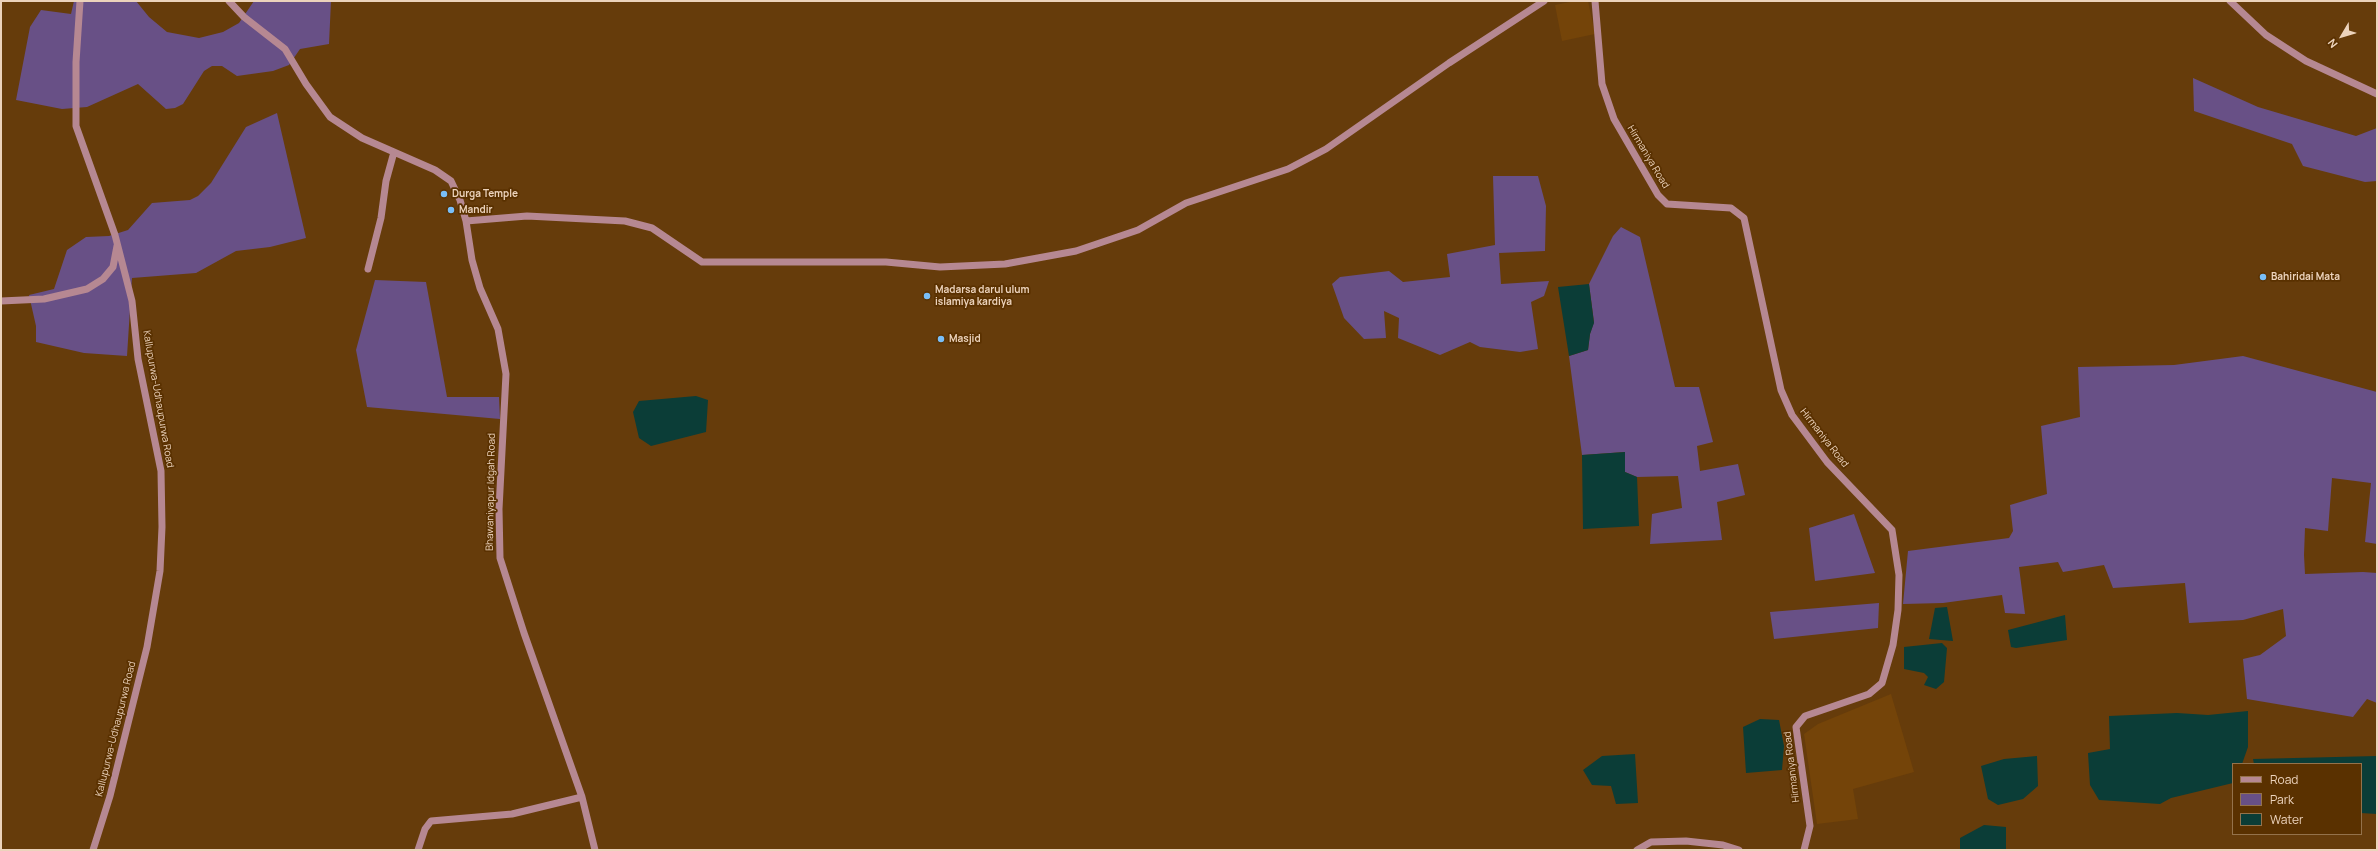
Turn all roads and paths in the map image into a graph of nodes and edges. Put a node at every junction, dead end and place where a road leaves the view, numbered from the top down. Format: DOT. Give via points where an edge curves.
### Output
graph roads {
  1 [pos="80,1"];
  2 [pos="229,1"];
  3 [pos="1544,1"];
  4 [pos="1595,1"];
  5 [pos="2230,1"];
  6 [pos="2377,94"];
  7 [pos="394,152"];
  8 [pos="466,221"];
  9 [pos="117,244"];
  10 [pos="368,269"];
  11 [pos="1,301"];
  12 [pos="582,798"];
  13 [pos="93,850"];
  14 [pos="418,850"];
  15 [pos="595,850"];
  16 [pos="1637,850"];
  17 [pos="1739,850"];
  18 [pos="1804,850"];
  1 -- 9 [label="street, Kallupurwa-Udhaupurwa Road" via="76,62 76,126"];
  2 -- 7 [label="street, Bhawaniyapur Idgah Road" via="285,49 330,117 362,138"];
  3 -- 8 [label="street" via="1449,63 1326,150 1288,169 1186,203 1138,230 1076,251 1006,264 940,267 886,262 702,262 652,228 624,221 527,216"];
  4 -- 18 [label="street, Hirmaniya Road" via="1602,84 1614,119 1658,195 1667,204 1731,208 1744,218 1781,390 1792,415 1828,462 1892,530 1899,575 1898,610 1882,682 1869,694 1805,716 1796,727 1810,826"];
  5 -- 6 [label="street" via="2266,35 2306,61"];
  7 -- 8 [label="street, Bhawaniyapur Idgah Road" via="436,170 451,181"];
  7 -- 10 [label="street"];
  8 -- 12 [label="street, Bhawaniyapur Idgah Road" via="472,260 480,288 498,329 506,374 499,501 500,558"];
  9 -- 11 [label="street" via="113,267 102,279 87,289 44,299"];
  9 -- 13 [label="street, Kallupurwa-Udhaupurwa Road" via="132,301 138,359 161,471 162,527 160,571 147,647 110,796"];
  12 -- 14 [label="street" via="512,814 431,820"];
  12 -- 15 [label="street, Bhawaniyapur Idgah Road"];
  16 -- 17 [label="street" via="1650,842 1686,841 1723,845"];
}
